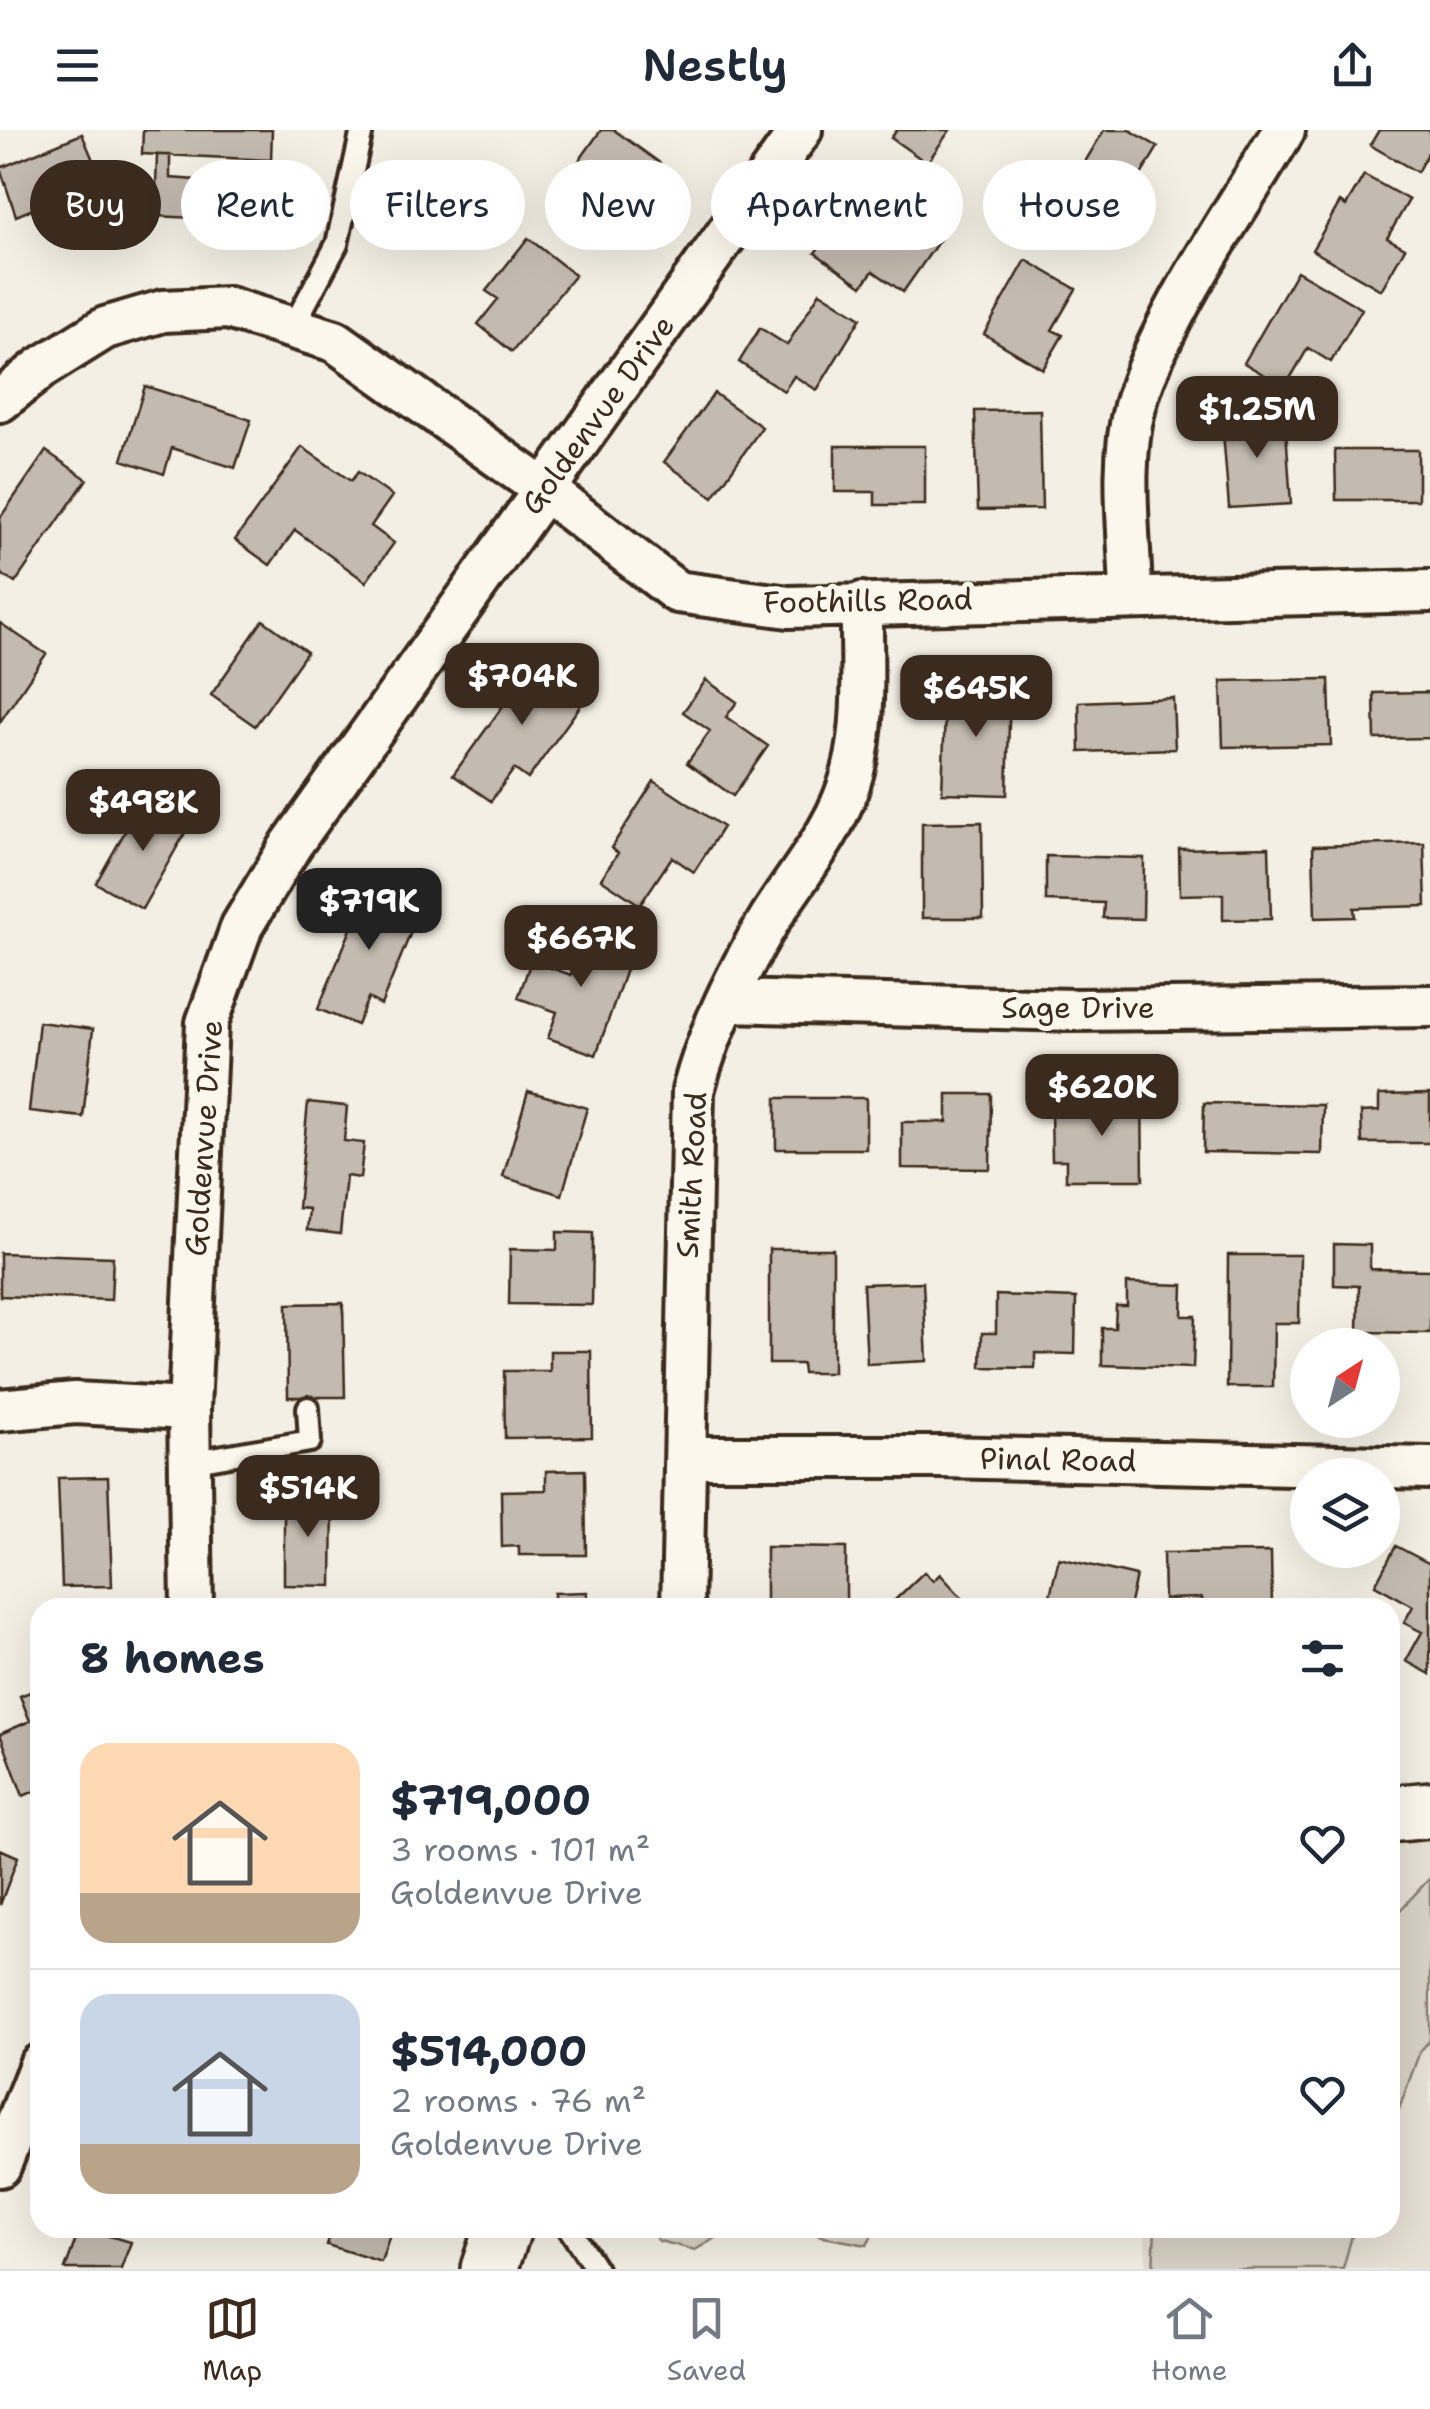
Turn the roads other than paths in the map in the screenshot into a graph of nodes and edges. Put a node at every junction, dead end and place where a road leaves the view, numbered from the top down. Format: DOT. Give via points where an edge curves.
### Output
graph roads {
  1 [pos="362,130"];
  2 [pos="802,130"];
  3 [pos="1284,130"];
  4 [pos="294,325"];
  5 [pos="0,401"];
  6 [pos="544,490"];
  7 [pos="1430,591"];
  8 [pos="1131,597"];
  9 [pos="862,603"];
  10 [pos="727,1001"];
  11 [pos="1430,1006"];
  12 [pos="308,1408"];
  13 [pos="189,1409"];
  14 [pos="0,1410"];
  15 [pos="686,1456"];
  16 [pos="190,1462"];
  17 [pos="1430,1468"];
  18 [pos="192,1598"];
  19 [pos="682,1598"];
  20 [pos="1430,1810"];
  21 [pos="1400,1813"];
  22 [pos="30,2090"];
  23 [pos="0,2166"];
  24 [pos="500,2238"];
  25 [pos="575,2238"];
  26 [pos="489,2269"];
  27 [pos="596,2269"];
  1 -- 4 [label="lane" via="337,244"];
  2 -- 6 [label="street, Goldenvue Drive"];
  3 -- 8 [label="street" via="1160,343 1134,406 1128,452"];
  4 -- 5 [label="street, Foothills Road" via="228,308 163,311 105,328"];
  4 -- 6 [label="street, Foothills Road" via="335,340"];
  6 -- 9 [label="street, Foothills Road" via="676,592 789,607"];
  6 -- 13 [label="street, Goldenvue Drive" via="291,844 242,926 207,1023"];
  7 -- 8 [label="street, Foothills Road"];
  8 -- 9 [label="street, Foothills Road"];
  9 -- 10 [label="street, Smith Road" via="853,771 824,841 770,918"];
  10 -- 11 [label="street, Sage Drive" via="1073,1010"];
  10 -- 15 [label="street, Smith Road" via="708,1034 693,1090"];
  12 -- 16 [label="lane" via="310,1441"];
  13 -- 14 [label="street" via="75,1403"];
  13 -- 16 [label="street, Goldenvue Drive"];
  15 -- 17 [label="street, Pinal Road"];
  15 -- 19 [label="street, Smith Road"];
  16 -- 18 [label="street, Goldenvue Drive"];
  20 -- 21 [label="street"];
  22 -- 23 [label="street"];
  24 -- 26 [label="street"];
  25 -- 27 [label="lane"];
}
